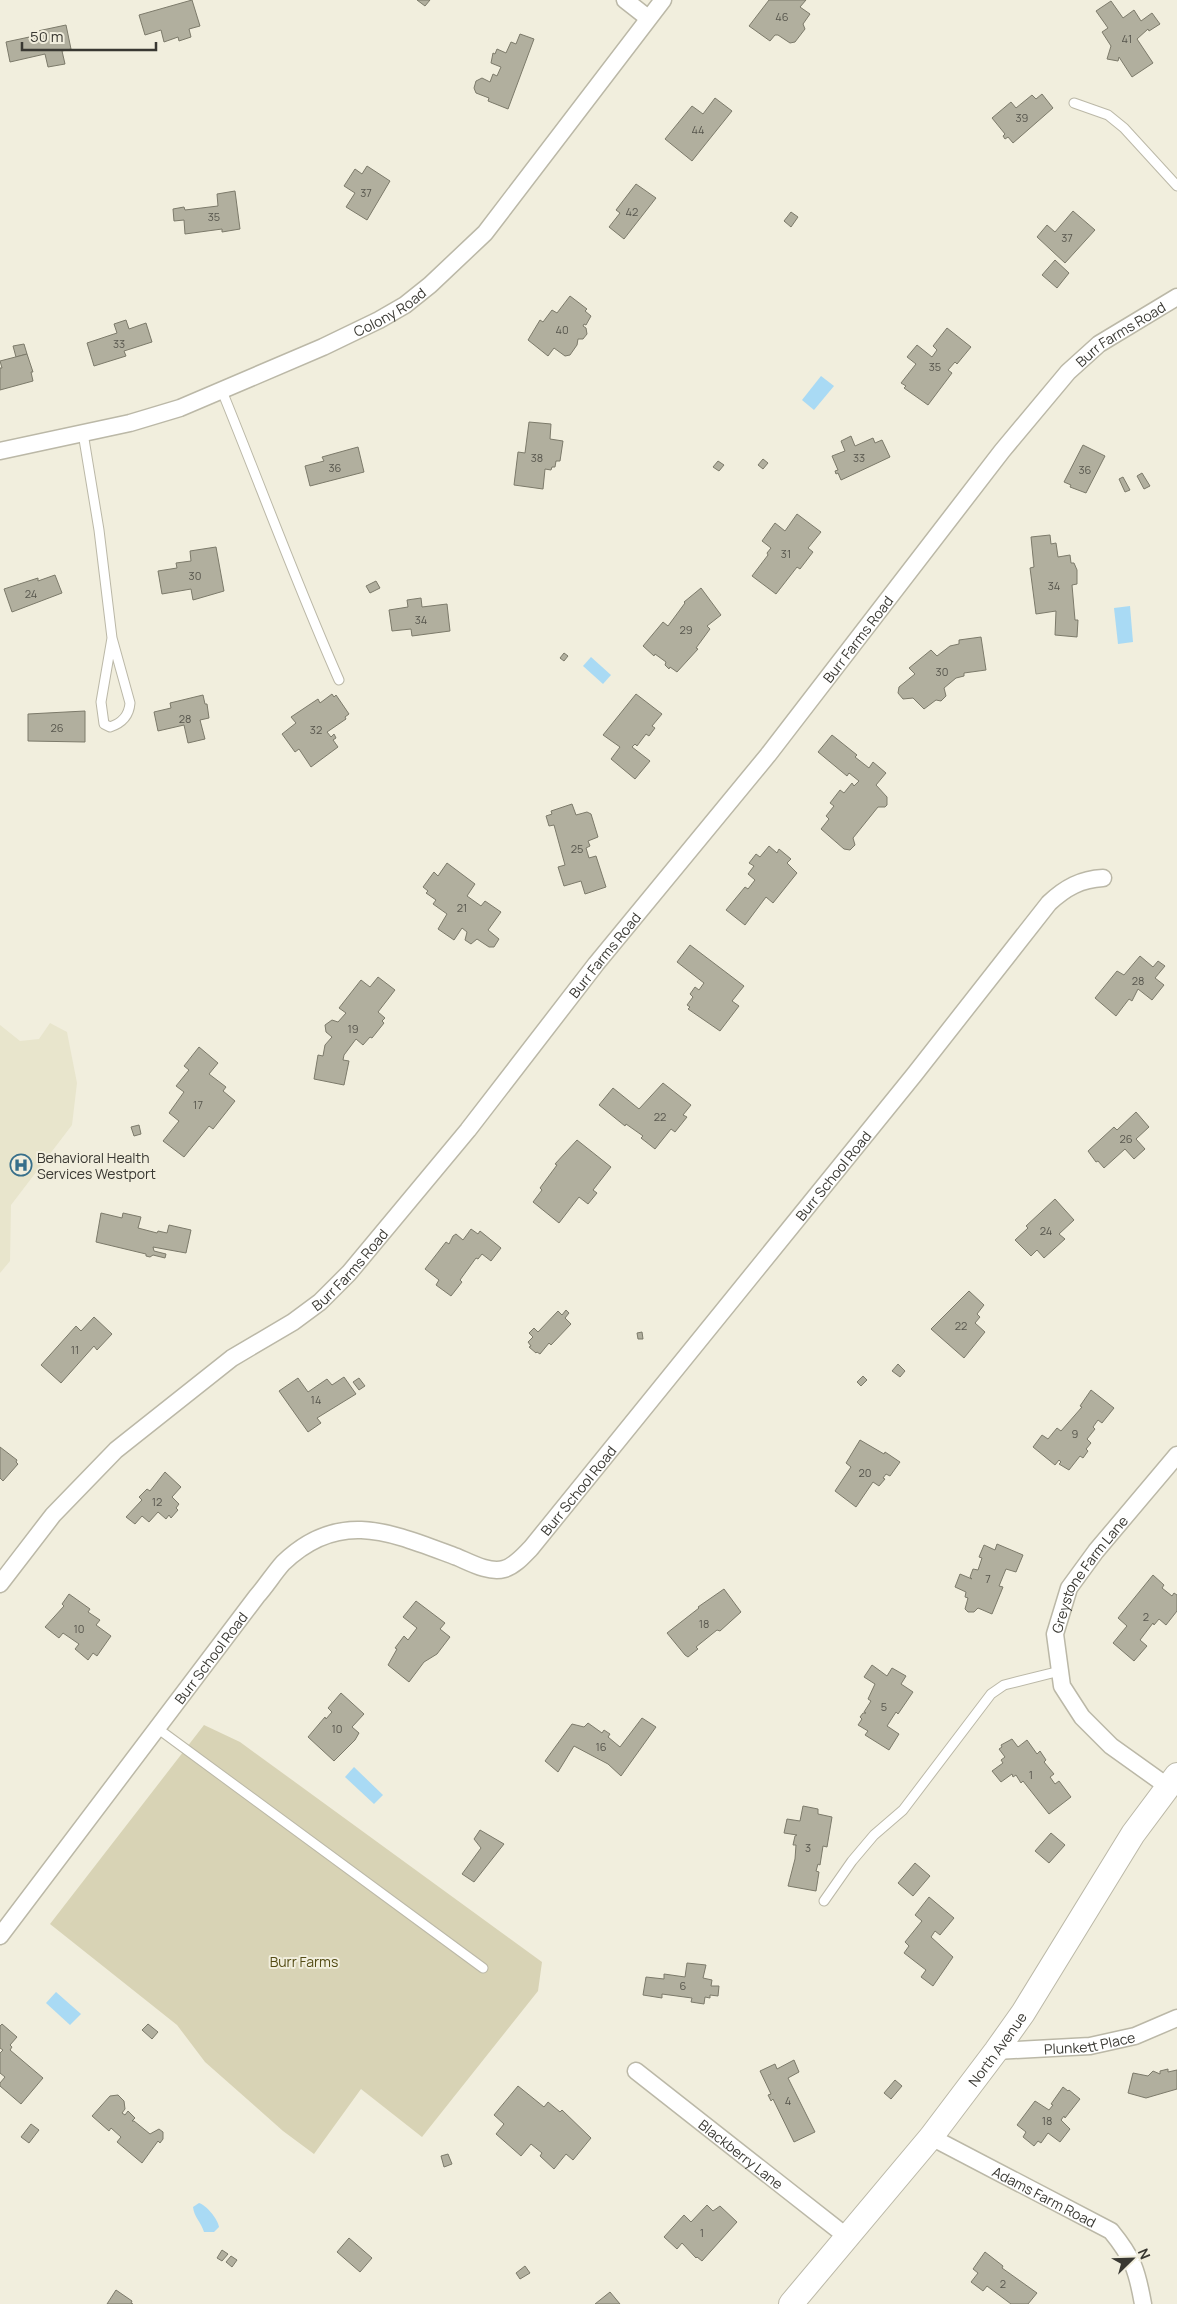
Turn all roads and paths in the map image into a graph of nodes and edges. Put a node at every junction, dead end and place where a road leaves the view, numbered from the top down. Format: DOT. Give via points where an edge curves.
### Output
graph roads {
  1 [pos="625,0"];
  2 [pos="662,0"];
  3 [pos="648,18"];
  4 [pos="1074,103"];
  5 [pos="1177,186"];
  6 [pos="1177,297"];
  7 [pos="222,391"];
  8 [pos="83,434"];
  9 [pos="0,451"];
  10 [pos="112,638"];
  11 [pos="339,680"];
  12 [pos="1103,878"];
  13 [pos="1177,1455"];
  14 [pos="0,1584"];
  15 [pos="1060,1671"];
  16 [pos="157,1728"];
  17 [pos="1172,1781"];
  18 [pos="824,1901"];
  19 [pos="0,1936"];
  20 [pos="484,1968"];
  21 [pos="1177,2018"];
  22 [pos="996,2051"];
  23 [pos="636,2070"];
  24 [pos="931,2137"];
  25 [pos="846,2236"];
  26 [pos="791,2304"];
  27 [pos="1143,2304"];
  1 -- 3 [label="street"];
  2 -- 3 [label="street, Colony Road"];
  3 -- 7 [label="street, Colony Road" via="484,232 430,285 379,320"];
  4 -- 5 [label="lane" via="1108,115"];
  6 -- 14 [label="street, Burr Farms Road" via="1099,344 1068,372 1002,451 768,755 596,964 468,1130 350,1273 320,1302 232,1358 116,1450 53,1515"];
  7 -- 8 [label="street, Colony Road" via="172,411"];
  7 -- 11 [label="lane" via="302,596"];
  8 -- 9 [label="street, Colony Road"];
  8 -- 10 [label="lane" via="100,530"];
  10 -- 10 [label="lane" via="128,694 129,711 124,719 110,727 104,724 101,702"];
  12 -- 16 [label="street, Burr School Road" via="1070,886 1049,903 531,1548 512,1565 490,1570 412,1540 377,1532 350,1529 322,1536 282,1564"];
  13 -- 15 [label="street, Greystone Farm Lane" via="1069,1588 1055,1634"];
  15 -- 17 [label="street, Greystone Farm Lane" via="1062,1686 1082,1717 1112,1746"];
  15 -- 18 [label="lane" via="1004,1684 991,1694 903,1810 874,1835"];
  16 -- 19 [label="street, Burr School Road"];
  16 -- 20 [label="lane"];
  17 -- 22 [label="street, North Avenue" via="1134,1834"];
  21 -- 22 [label="street, Plunkett Place" via="1135,2036 1090,2046"];
  22 -- 24 [label="street, North Avenue"];
  23 -- 25 [label="street, Blackberry Lane"];
  24 -- 25 [label="street, North Avenue"];
  24 -- 27 [label="street, Adams Farm Road" via="1111,2231 1137,2271"];
  25 -- 26 [label="street, North Avenue"];
}
